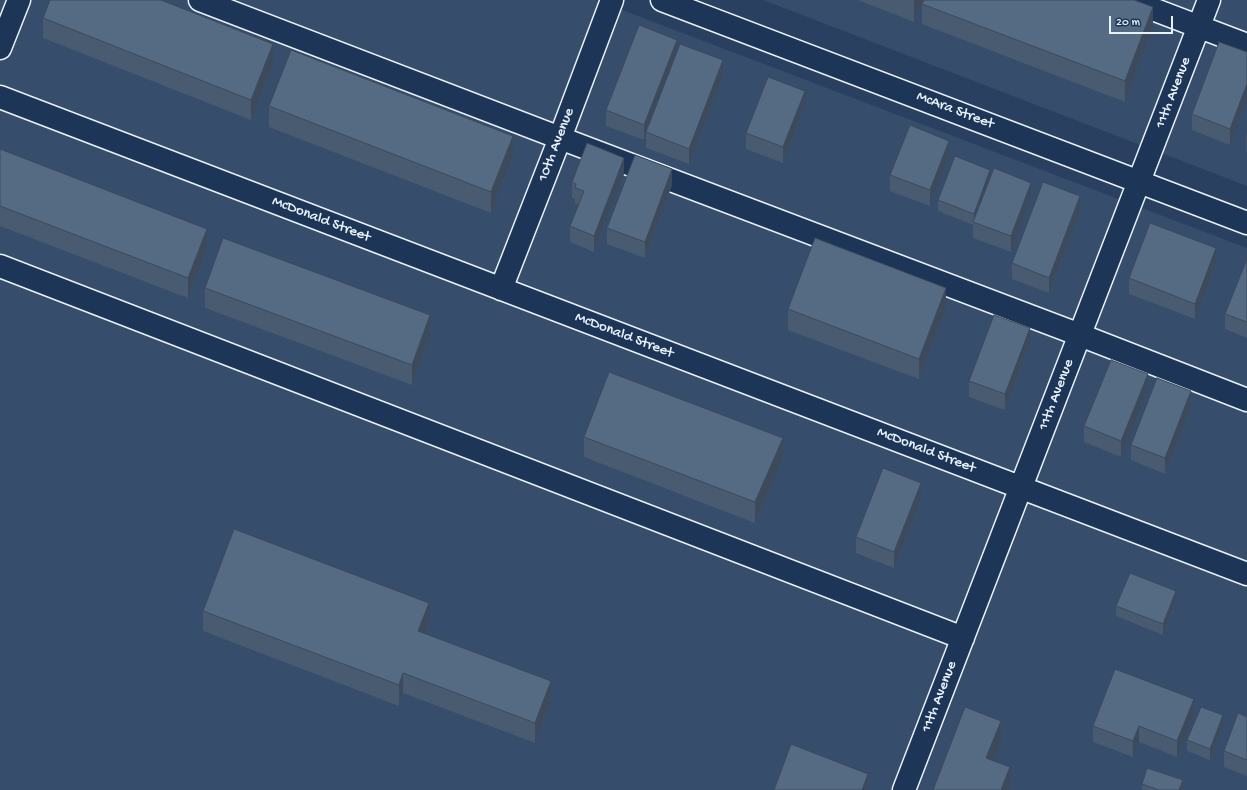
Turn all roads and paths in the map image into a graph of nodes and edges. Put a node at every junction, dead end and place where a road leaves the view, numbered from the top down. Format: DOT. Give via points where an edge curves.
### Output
graph roads {
  1 [pos="19,0"];
  2 [pos="200,0"];
  3 [pos="612,0"];
  4 [pos="662,0"];
  5 [pos="1129,0"];
  6 [pos="1209,0"];
  7 [pos="1199,27"];
  8 [pos="1247,45"];
  9 [pos="0,48"];
  10 [pos="0,98"];
  11 [pos="560,138"];
  12 [pos="1140,182"];
  13 [pos="1247,223"];
  14 [pos="0,266"];
  15 [pos="501,289"];
  16 [pos="1080,335"];
  17 [pos="1247,400"];
  18 [pos="1021,488"];
  19 [pos="1247,574"];
  20 [pos="963,638"];
  21 [pos="904,790"];
  1 -- 9 [label="street"];
  2 -- 11 [label="street"];
  3 -- 11 [label="street, 10th Avenue"];
  4 -- 12 [label="street, McAra Street"];
  5 -- 7 [label="street"];
  6 -- 7 [label="street, 11th Avenue"];
  7 -- 8 [label="street"];
  7 -- 12 [label="street, 11th Avenue"];
  10 -- 15 [label="street, McDonald Street"];
  11 -- 15 [label="street, 10th Avenue"];
  11 -- 16 [label="street"];
  12 -- 13 [label="street, McAra Street"];
  12 -- 16 [label="street, 11th Avenue"];
  14 -- 20 [label="street"];
  15 -- 18 [label="street, McDonald Street"];
  16 -- 17 [label="street"];
  16 -- 18 [label="street, 11th Avenue"];
  18 -- 19 [label="street, McDonald Street"];
  18 -- 20 [label="street, 11th Avenue"];
  20 -- 21 [label="street, 11th Avenue"];
}
